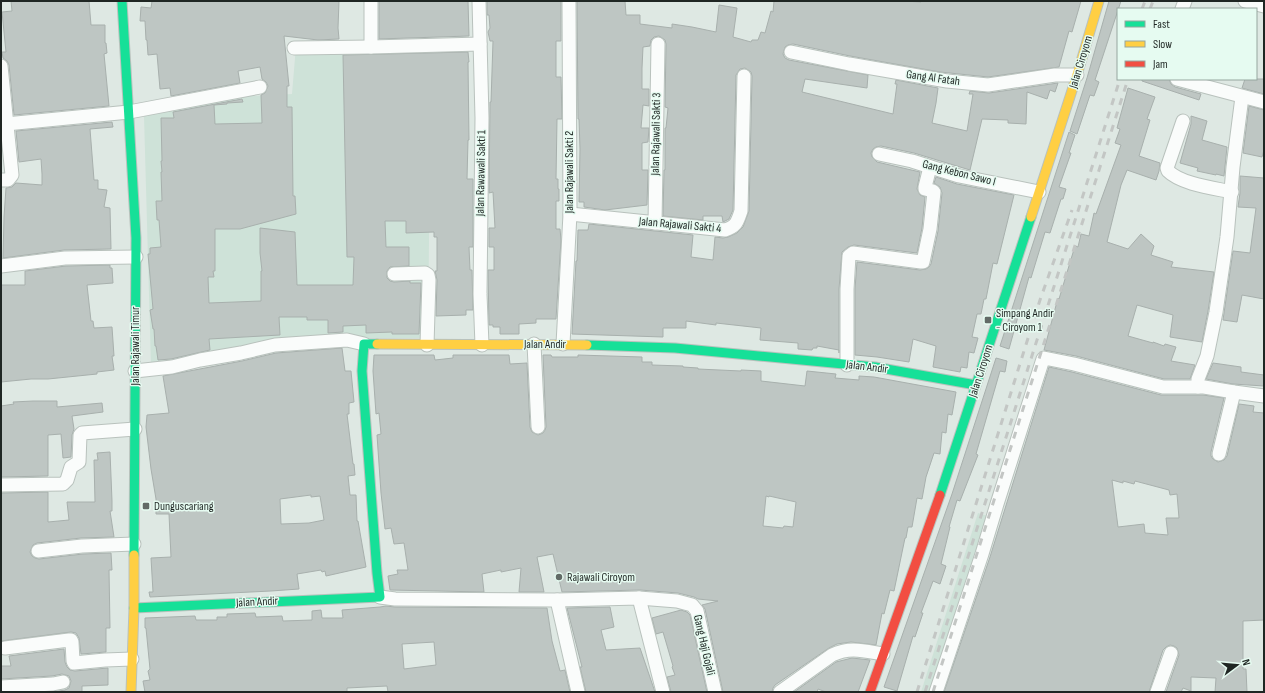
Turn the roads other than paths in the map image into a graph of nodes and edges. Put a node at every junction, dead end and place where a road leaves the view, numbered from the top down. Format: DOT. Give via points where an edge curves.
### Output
graph roads {
  1 [pos="122,1"];
  2 [pos="370,1"];
  3 [pos="479,1"];
  4 [pos="569,1"];
  5 [pos="1099,1"];
  6 [pos="1245,1"];
  7 [pos="1264,6"];
  8 [pos="480,44"];
  9 [pos="658,44"];
  10 [pos="370,47"];
  11 [pos="294,48"];
  12 [pos="791,52"];
  13 [pos="1,66"];
  14 [pos="1077,75"];
  15 [pos="744,76"];
  16 [pos="1181,80"];
  17 [pos="260,87"];
  18 [pos="1242,97"];
  19 [pos="1264,102"];
  20 [pos="129,112"];
  21 [pos="1183,121"];
  22 [pos="6,124"];
  23 [pos="879,154"];
  24 [pos="930,167"];
  25 [pos="1,180"];
  26 [pos="1039,192"];
  27 [pos="1232,192"];
  28 [pos="570,214"];
  29 [pos="655,223"];
  30 [pos="136,257"];
  31 [pos="1,266"];
  32 [pos="394,274"];
  33 [pos="364,344"];
  34 [pos="534,344"];
  35 [pos="563,344"];
  36 [pos="427,345"];
  37 [pos="482,345"];
  38 [pos="847,364"];
  39 [pos="135,371"];
  40 [pos="976,385"];
  41 [pos="1198,387"];
  42 [pos="1234,392"];
  43 [pos="1264,396"];
  44 [pos="538,427"];
  45 [pos="135,429"];
  46 [pos="1219,454"];
  47 [pos="1,485"];
  48 [pos="134,544"];
  49 [pos="38,551"];
  50 [pos="380,597"];
  51 [pos="639,598"];
  52 [pos="557,600"];
  53 [pos="134,608"];
  54 [pos="5,648"];
  55 [pos="1171,653"];
  56 [pos="883,654"];
  57 [pos="132,660"];
  58 [pos="63,682"];
  59 [pos="1,687"];
  60 [pos="131,692"];
  61 [pos="578,692"];
  62 [pos="663,692"];
  63 [pos="715,692"];
  64 [pos="780,692"];
  65 [pos="870,692"];
  66 [pos="936,692"];
  67 [pos="1157,692"];
  1 -- 20 [label="main road, Jalan Rajawali Timur"];
  2 -- 10 [label="street"];
  3 -- 8 [label="street, Jalan Rawawali Sakti 1"];
  4 -- 28 [label="street, Jalan Rajawali Sakti 2"];
  5 -- 14 [label="main road, Jalan Ciroyom"];
  6 -- 7 [label="street"];
  8 -- 10 [label="street"];
  8 -- 37 [label="street, Jalan Rawawali Sakti 1"];
  9 -- 29 [label="street, Jalan Rajawali Sakti 3"];
  10 -- 11 [label="street"];
  12 -- 14 [label="street, Gang Al Fatah" via="947,81 988,85 1055,75"];
  13 -- 22 [label="street"];
  14 -- 26 [label="main road, Jalan Ciroyom"];
  15 -- 29 [label="street, Jalan Rajawali Sakti 4" via="741,211 738,221 734,227 725,230"];
  16 -- 18 [label="street"];
  17 -- 20 [label="street"];
  18 -- 19 [label="street"];
  18 -- 27 [label="street"];
  20 -- 22 [label="street"];
  20 -- 30 [label="main road, Jalan Rajawali Timur"];
  21 -- 27 [label="street" via="1168,171 1176,177 1199,185"];
  22 -- 25 [label="street" via="12,175 8,180"];
  23 -- 24 [label="street, Gang Kebon Sawo I"];
  24 -- 26 [label="street, Gang Kebon Sawo I" via="959,176"];
  24 -- 38 [label="street" via="925,189 934,192 924,261 853,253 849,256"];
  26 -- 40 [label="main road, Jalan Ciroyom"];
  27 -- 41 [label="street" via="1216,312"];
  28 -- 29 [label="street, Jalan Rajawali Sakti 4"];
  28 -- 35 [label="street, Jalan Rajawali Sakti 2"];
  30 -- 31 [label="street" via="65,258"];
  30 -- 39 [label="main road, Jalan Rajawali Timur"];
  32 -- 36 [label="street" via="428,274"];
  33 -- 36 [label="main road, Jalan Andir"];
  33 -- 39 [label="street" via="347,340 275,345 172,367"];
  33 -- 50 [label="main road" via="362,371"];
  34 -- 35 [label="main road, Jalan Andir"];
  34 -- 37 [label="main road, Jalan Andir"];
  34 -- 44 [label="street"];
  35 -- 38 [label="main road, Jalan Andir" via="675,348"];
  36 -- 37 [label="main road, Jalan Andir"];
  38 -- 40 [label="main road, Jalan Andir"];
  39 -- 45 [label="main road, Jalan Rajawali Timur"];
  40 -- 56 [label="main road, Jalan Ciroyom" via="942,490"];
  41 -- 42 [label="street"];
  41 -- 66 [label="street" via="1162,387 1074,364 1043,359"];
  42 -- 43 [label="street"];
  42 -- 46 [label="street"];
  45 -- 47 [label="street" via="82,433 79,462 71,467 68,480 63,484"];
  45 -- 48 [label="main road, Jalan Rajawali Timur"];
  48 -- 49 [label="street"];
  48 -- 53 [label="main road, Jalan Rajawali Timur"];
  50 -- 52 [label="street, Jalan Andir"];
  50 -- 53 [label="main road, Jalan Andir"];
  51 -- 52 [label="street, Jalan Andir"];
  51 -- 62 [label="street"];
  51 -- 63 [label="street, Gang Haji Gojali" via="677,601 692,605 697,611"];
  52 -- 61 [label="street"];
  53 -- 57 [label="main road, Jalan Rajawali Timur"];
  54 -- 57 [label="street" via="71,640 74,663"];
  55 -- 67 [label="street"];
  56 -- 64 [label="street" via="853,649 840,651"];
  56 -- 65 [label="main road, Jalan Ciroyom"];
  57 -- 60 [label="main road, Jalan Rajawali Timur"];
  58 -- 59 [label="street"];
}
